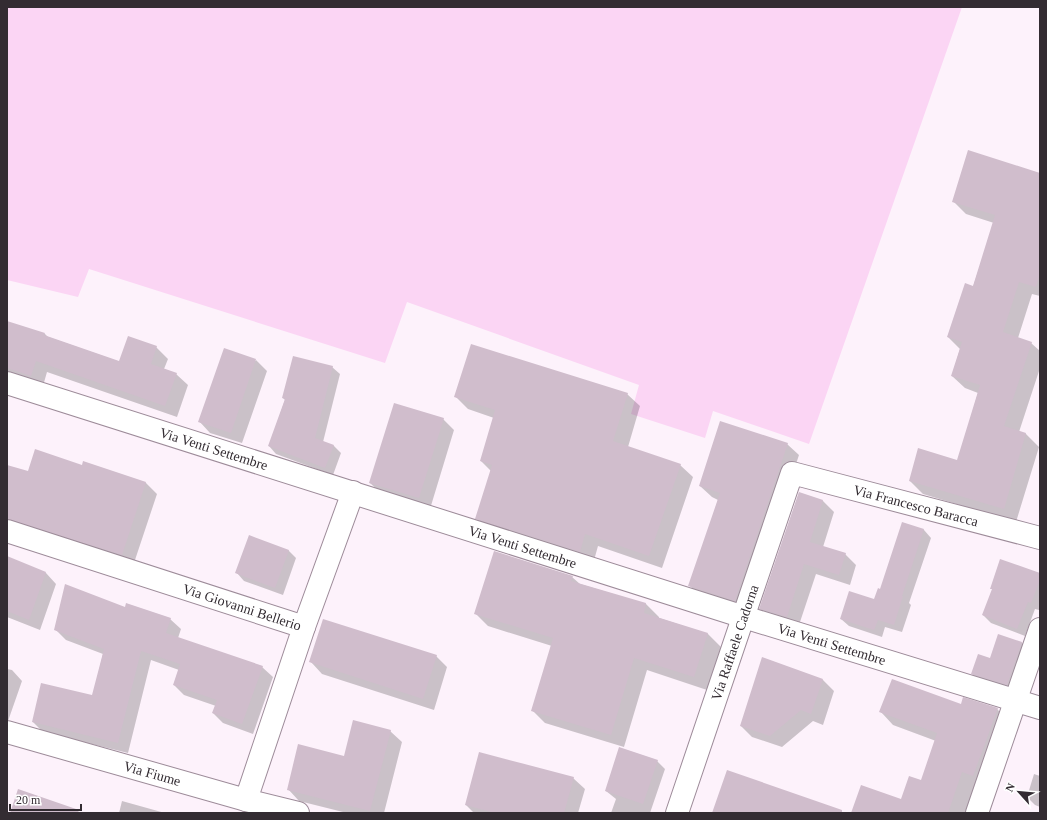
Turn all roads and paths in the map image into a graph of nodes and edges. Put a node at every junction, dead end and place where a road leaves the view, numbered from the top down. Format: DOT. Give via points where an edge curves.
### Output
graph roads {
  1 [pos="7,383"];
  2 [pos="792,473"];
  3 [pos="353,492"];
  4 [pos="7,531"];
  5 [pos="1040,538"];
  6 [pos="744,617"];
  7 [pos="304,627"];
  8 [pos="1040,629"];
  9 [pos="1016,700"];
  10 [pos="1040,708"];
  11 [pos="7,732"];
  12 [pos="246,800"];
  13 [pos="298,813"];
  14 [pos="677,813"];
  15 [pos="977,813"];
  1 -- 3 [label="street, Via Venti Settembre"];
  2 -- 5 [label="street, Via Francesco Baracca"];
  2 -- 6 [label="street, Via Raffaele Cadorna"];
  3 -- 6 [label="street, Via Venti Settembre"];
  3 -- 7 [label="street"];
  4 -- 7 [label="street, Via Giovanni Bellerio"];
  6 -- 9 [label="street, Via Venti Settembre"];
  6 -- 14 [label="street, Via Raffaele Cadorna"];
  7 -- 12 [label="street, Via Giovanni Bellerio"];
  8 -- 9 [label="street"];
  9 -- 10 [label="street, Via Venti Settembre"];
  9 -- 15 [label="street"];
  11 -- 12 [label="street, Via Fiume"];
  12 -- 13 [label="street, Via Fiume"];
}
